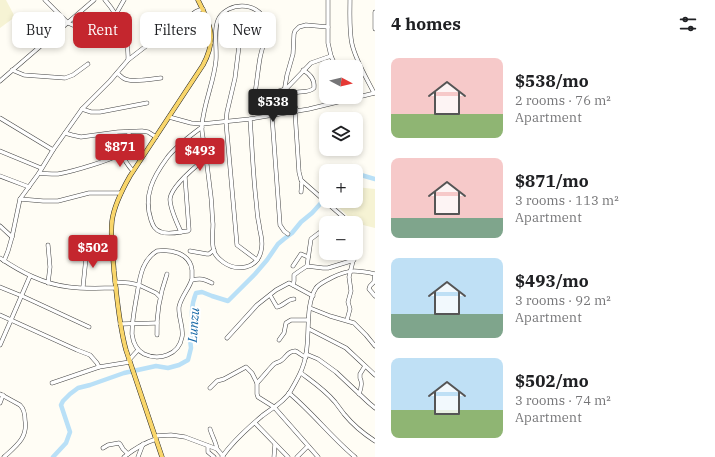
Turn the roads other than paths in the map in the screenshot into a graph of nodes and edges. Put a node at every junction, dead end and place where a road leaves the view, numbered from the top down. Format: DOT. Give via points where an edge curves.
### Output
graph roads {
  1 [pos="45,0"];
  2 [pos="94,0"];
  3 [pos="105,0"];
  4 [pos="124,0"];
  5 [pos="198,0"];
  6 [pos="328,0"];
  7 [pos="350,0"];
  8 [pos="203,9"];
  9 [pos="114,12"];
  10 [pos="117,12"];
  11 [pos="204,12"];
  12 [pos="375,12"];
  13 [pos="68,23"];
  14 [pos="73,25"];
  15 [pos="328,26"];
  16 [pos="216,28"];
  17 [pos="375,29"];
  18 [pos="211,30"];
  19 [pos="128,48"];
  20 [pos="210,48"];
  21 [pos="239,48"];
  22 [pos="331,56"];
  23 [pos="128,60"];
  24 [pos="333,60"];
  25 [pos="88,64"];
  26 [pos="12,70"];
  27 [pos="304,70"];
  28 [pos="118,73"];
  29 [pos="161,78"];
  30 [pos="0,81"];
  31 [pos="285,90"];
  32 [pos="374,93"];
  33 [pos="292,94"];
  34 [pos="363,95"];
  35 [pos="147,103"];
  36 [pos="324,104"];
  37 [pos="82,109"];
  38 [pos="296,111"];
  39 [pos="278,114"];
  40 [pos="272,116"];
  41 [pos="169,117"];
  42 [pos="0,118"];
  43 [pos="250,119"];
  44 [pos="226,122"];
  45 [pos="202,126"];
  46 [pos="129,132"];
  47 [pos="65,133"];
  48 [pos="156,137"];
  49 [pos="53,150"];
  50 [pos="0,151"];
  51 [pos="121,154"];
  52 [pos="206,158"];
  53 [pos="41,168"];
  54 [pos="133,171"];
  55 [pos="39,173"];
  56 [pos="0,176"];
  57 [pos="185,177"];
  58 [pos="302,181"];
  59 [pos="28,187"];
  60 [pos="301,192"];
  61 [pos="121,193"];
  62 [pos="20,199"];
  63 [pos="342,216"];
  64 [pos="0,226"];
  65 [pos="180,232"];
  66 [pos="319,232"];
  67 [pos="288,234"];
  68 [pos="12,237"];
  69 [pos="48,245"];
  70 [pos="88,248"];
  71 [pos="214,250"];
  72 [pos="190,251"];
  73 [pos="308,257"];
  74 [pos="2,259"];
  75 [pos="257,260"];
  76 [pos="354,260"];
  77 [pos="293,266"];
  78 [pos="308,266"];
  79 [pos="350,271"];
  80 [pos="167,274"];
  81 [pos="375,274"];
  82 [pos="30,276"];
  83 [pos="192,280"];
  84 [pos="115,282"];
  85 [pos="48,283"];
  86 [pos="212,283"];
  87 [pos="139,285"];
  88 [pos="293,285"];
  89 [pos="0,287"];
  90 [pos="83,287"];
  91 [pos="116,288"];
  92 [pos="270,295"];
  93 [pos="22,296"];
  94 [pos="313,296"];
  95 [pos="375,296"];
  96 [pos="160,297"];
  97 [pos="294,299"];
  98 [pos="310,308"];
  99 [pos="0,315"];
  100 [pos="12,320"];
  101 [pos="308,320"];
  102 [pos="347,320"];
  103 [pos="157,323"];
  104 [pos="120,324"];
  105 [pos="133,324"];
  106 [pos="89,327"];
  107 [pos="309,329"];
  108 [pos="157,335"];
  109 [pos="227,338"];
  110 [pos="279,340"];
  111 [pos="0,345"];
  112 [pos="375,346"];
  113 [pos="138,350"];
  114 [pos="306,355"];
  115 [pos="130,363"];
  116 [pos="365,366"];
  117 [pos="99,367"];
  118 [pos="301,373"];
  119 [pos="375,375"];
  120 [pos="52,383"];
  121 [pos="257,383"];
  122 [pos="210,388"];
  123 [pos="289,393"];
  124 [pos="2,394"];
  125 [pos="359,394"];
  126 [pos="0,404"];
  127 [pos="274,408"];
  128 [pos="375,408"];
  129 [pos="255,423"];
  130 [pos="210,429"];
  131 [pos="156,438"];
  132 [pos="205,438"];
  133 [pos="375,441"];
  134 [pos="143,444"];
  135 [pos="275,444"];
  136 [pos="207,445"];
  137 [pos="308,446"];
  138 [pos="103,448"];
  139 [pos="217,449"];
  140 [pos="128,454"];
  141 [pos="4,457"];
  142 [pos="124,457"];
  143 [pos="138,457"];
  144 [pos="162,457"];
  145 [pos="214,457"];
  146 [pos="222,457"];
  147 [pos="274,457"];
  148 [pos="288,457"];
  149 [pos="297,457"];
  150 [pos="318,457"];
  151 [pos="355,457"];
  1 -- 13 [label="street"];
  2 -- 13 [label="street"];
  3 -- 9 [label="street"];
  4 -- 10 [label="street"];
  5 -- 8 [label="main road"];
  6 -- 15 [label="street"];
  7 -- 32 [label="street" via="354,51"];
  8 -- 11 [label="main road"];
  8 -- 23 [label="street" via="192,14 182,34 176,37 159,36"];
  12 -- 17 [label="street"];
  13 -- 14 [label="street"];
  13 -- 26 [label="street"];
  15 -- 22 [label="street"];
  15 -- 31 [label="street" via="306,25 295,31"];
  16 -- 18 [label="street"];
  16 -- 31 [label="street" via="220,17 235,6 252,8 261,14 266,23 266,34 260,56 255,97"];
  16 -- 45 [label="street" via="216,65"];
  19 -- 23 [label="street"];
  20 -- 41 [label="main road" via="208,57"];
  21 -- 44 [label="street" via="236,78"];
  22 -- 24 [label="street"];
  22 -- 27 [label="street" via="313,62"];
  23 -- 28 [label="street"];
  25 -- 26 [label="street" via="65,78 24,75"];
  26 -- 30 [label="street"];
  27 -- 31 [label="street"];
  27 -- 33 [label="street" via="311,76 314,88"];
  28 -- 29 [label="street" via="128,80"];
  28 -- 37 [label="street"];
  31 -- 33 [label="street"];
  31 -- 39 [label="street" via="282,108"];
  32 -- 34 [label="street"];
  33 -- 38 [label="street"];
  35 -- 37 [label="street" via="100,112"];
  36 -- 38 [label="street"];
  37 -- 47 [label="street"];
  38 -- 39 [label="street"];
  38 -- 58 [label="street" via="299,172"];
  39 -- 40 [label="street"];
  40 -- 43 [label="street"];
  40 -- 67 [label="street" via="280,225"];
  41 -- 45 [label="street"];
  41 -- 48 [label="main road"];
  42 -- 49 [label="street"];
  43 -- 44 [label="street"];
  43 -- 75 [label="street" via="262,242"];
  44 -- 45 [label="street"];
  44 -- 75 [label="street" via="237,245"];
  45 -- 52 [label="street"];
  45 -- 65 [label="street" via="168,156 155,176 148,196 154,227 165,233"];
  46 -- 47 [label="street" via="81,137"];
  46 -- 48 [label="street" via="146,131"];
  46 -- 51 [label="street" via="128,147"];
  47 -- 49 [label="street"];
  48 -- 54 [label="main road"];
  49 -- 53 [label="street"];
  50 -- 53 [label="street"];
  51 -- 54 [label="street"];
  51 -- 55 [label="street" via="67,172"];
  52 -- 57 [label="street"];
  52 -- 71 [label="street"];
  53 -- 55 [label="street"];
  54 -- 61 [label="main road"];
  55 -- 59 [label="street"];
  56 -- 59 [label="street"];
  57 -- 65 [label="street" via="170,198"];
  57 -- 65 [label="street" via="190,230"];
  58 -- 60 [label="street"];
  58 -- 63 [label="street"];
  59 -- 62 [label="street"];
  61 -- 62 [label="street" via="89,193 58,201"];
  61 -- 84 [label="main road" via="114,212 111,235"];
  62 -- 68 [label="street"];
  64 -- 68 [label="street"];
  66 -- 73 [label="street" via="311,239"];
  68 -- 74 [label="street" via="8,251"];
  69 -- 85 [label="street"];
  70 -- 90 [label="street"];
  71 -- 72 [label="street" via="209,254"];
  71 -- 75 [label="street" via="219,260 237,268 249,267"];
  73 -- 77 [label="street" via="301,254"];
  73 -- 78 [label="street"];
  74 -- 82 [label="street"];
  76 -- 78 [label="street" via="328,268"];
  76 -- 79 [label="street"];
  78 -- 88 [label="street" via="294,275"];
  79 -- 81 [label="street"];
  79 -- 94 [label="street" via="324,282 316,288"];
  79 -- 102 [label="street" via="350,309"];
  80 -- 96 [label="street"];
  81 -- 95 [label="street" via="374,282 369,289"];
  82 -- 85 [label="street"];
  82 -- 93 [label="street"];
  83 -- 86 [label="street" via="199,278"];
  83 -- 87 [label="street" via="192,266 184,255 161,251 149,258"];
  83 -- 113 [label="street" via="179,306 182,337 175,351 170,355 153,356"];
  84 -- 87 [label="street"];
  84 -- 91 [label="main road"];
  85 -- 90 [label="street"];
  87 -- 96 [label="street"];
  87 -- 105 [label="street"];
  88 -- 92 [label="street" via="289,282"];
  88 -- 94 [label="street"];
  89 -- 93 [label="street"];
  90 -- 91 [label="street"];
  91 -- 104 [label="main road"];
  92 -- 97 [label="street" via="277,307"];
  92 -- 109 [label="street" via="247,315"];
  93 -- 100 [label="street"];
  93 -- 106 [label="street"];
  94 -- 98 [label="street"];
  96 -- 103 [label="street"];
  98 -- 101 [label="street"];
  98 -- 102 [label="street"];
  99 -- 100 [label="street"];
  100 -- 111 [label="street"];
  100 -- 117 [label="street" via="90,355"];
  101 -- 107 [label="street"];
  101 -- 110 [label="street" via="291,320 286,323"];
  102 -- 112 [label="street" via="354,323"];
  103 -- 105 [label="street"];
  103 -- 108 [label="street"];
  104 -- 105 [label="street"];
  104 -- 115 [label="main road"];
  105 -- 113 [label="street" via="133,339"];
  107 -- 114 [label="street"];
  107 -- 116 [label="street" via="346,348"];
  113 -- 115 [label="street"];
  114 -- 118 [label="street"];
  114 -- 121 [label="street" via="288,353"];
  114 -- 125 [label="street" via="318,359 336,372"];
  115 -- 117 [label="street"];
  115 -- 131 [label="main road"];
  116 -- 119 [label="street"];
  116 -- 125 [label="street" via="360,374 362,381"];
  117 -- 120 [label="street"];
  118 -- 123 [label="street"];
  118 -- 133 [label="street" via="322,388 352,423"];
  121 -- 122 [label="street" via="246,367 217,381"];
  121 -- 127 [label="street" via="256,394"];
  123 -- 127 [label="street"];
  123 -- 151 [label="street"];
  124 -- 126 [label="street"];
  124 -- 141 [label="street" via="22,407 26,426 22,439"];
  125 -- 128 [label="street"];
  127 -- 129 [label="street"];
  127 -- 137 [label="street"];
  129 -- 135 [label="street"];
  129 -- 146 [label="street"];
  130 -- 139 [label="street"];
  131 -- 134 [label="street"];
  131 -- 136 [label="street" via="165,435 181,436"];
  131 -- 144 [label="main road"];
  132 -- 136 [label="street"];
  134 -- 140 [label="street"];
  134 -- 143 [label="street"];
  135 -- 147 [label="street"];
  135 -- 148 [label="street"];
  136 -- 139 [label="street"];
  136 -- 145 [label="street" via="208,452"];
  137 -- 149 [label="street"];
  137 -- 150 [label="street"];
  138 -- 140 [label="street" via="119,443"];
  139 -- 146 [label="street"];
  140 -- 142 [label="street"];
}
